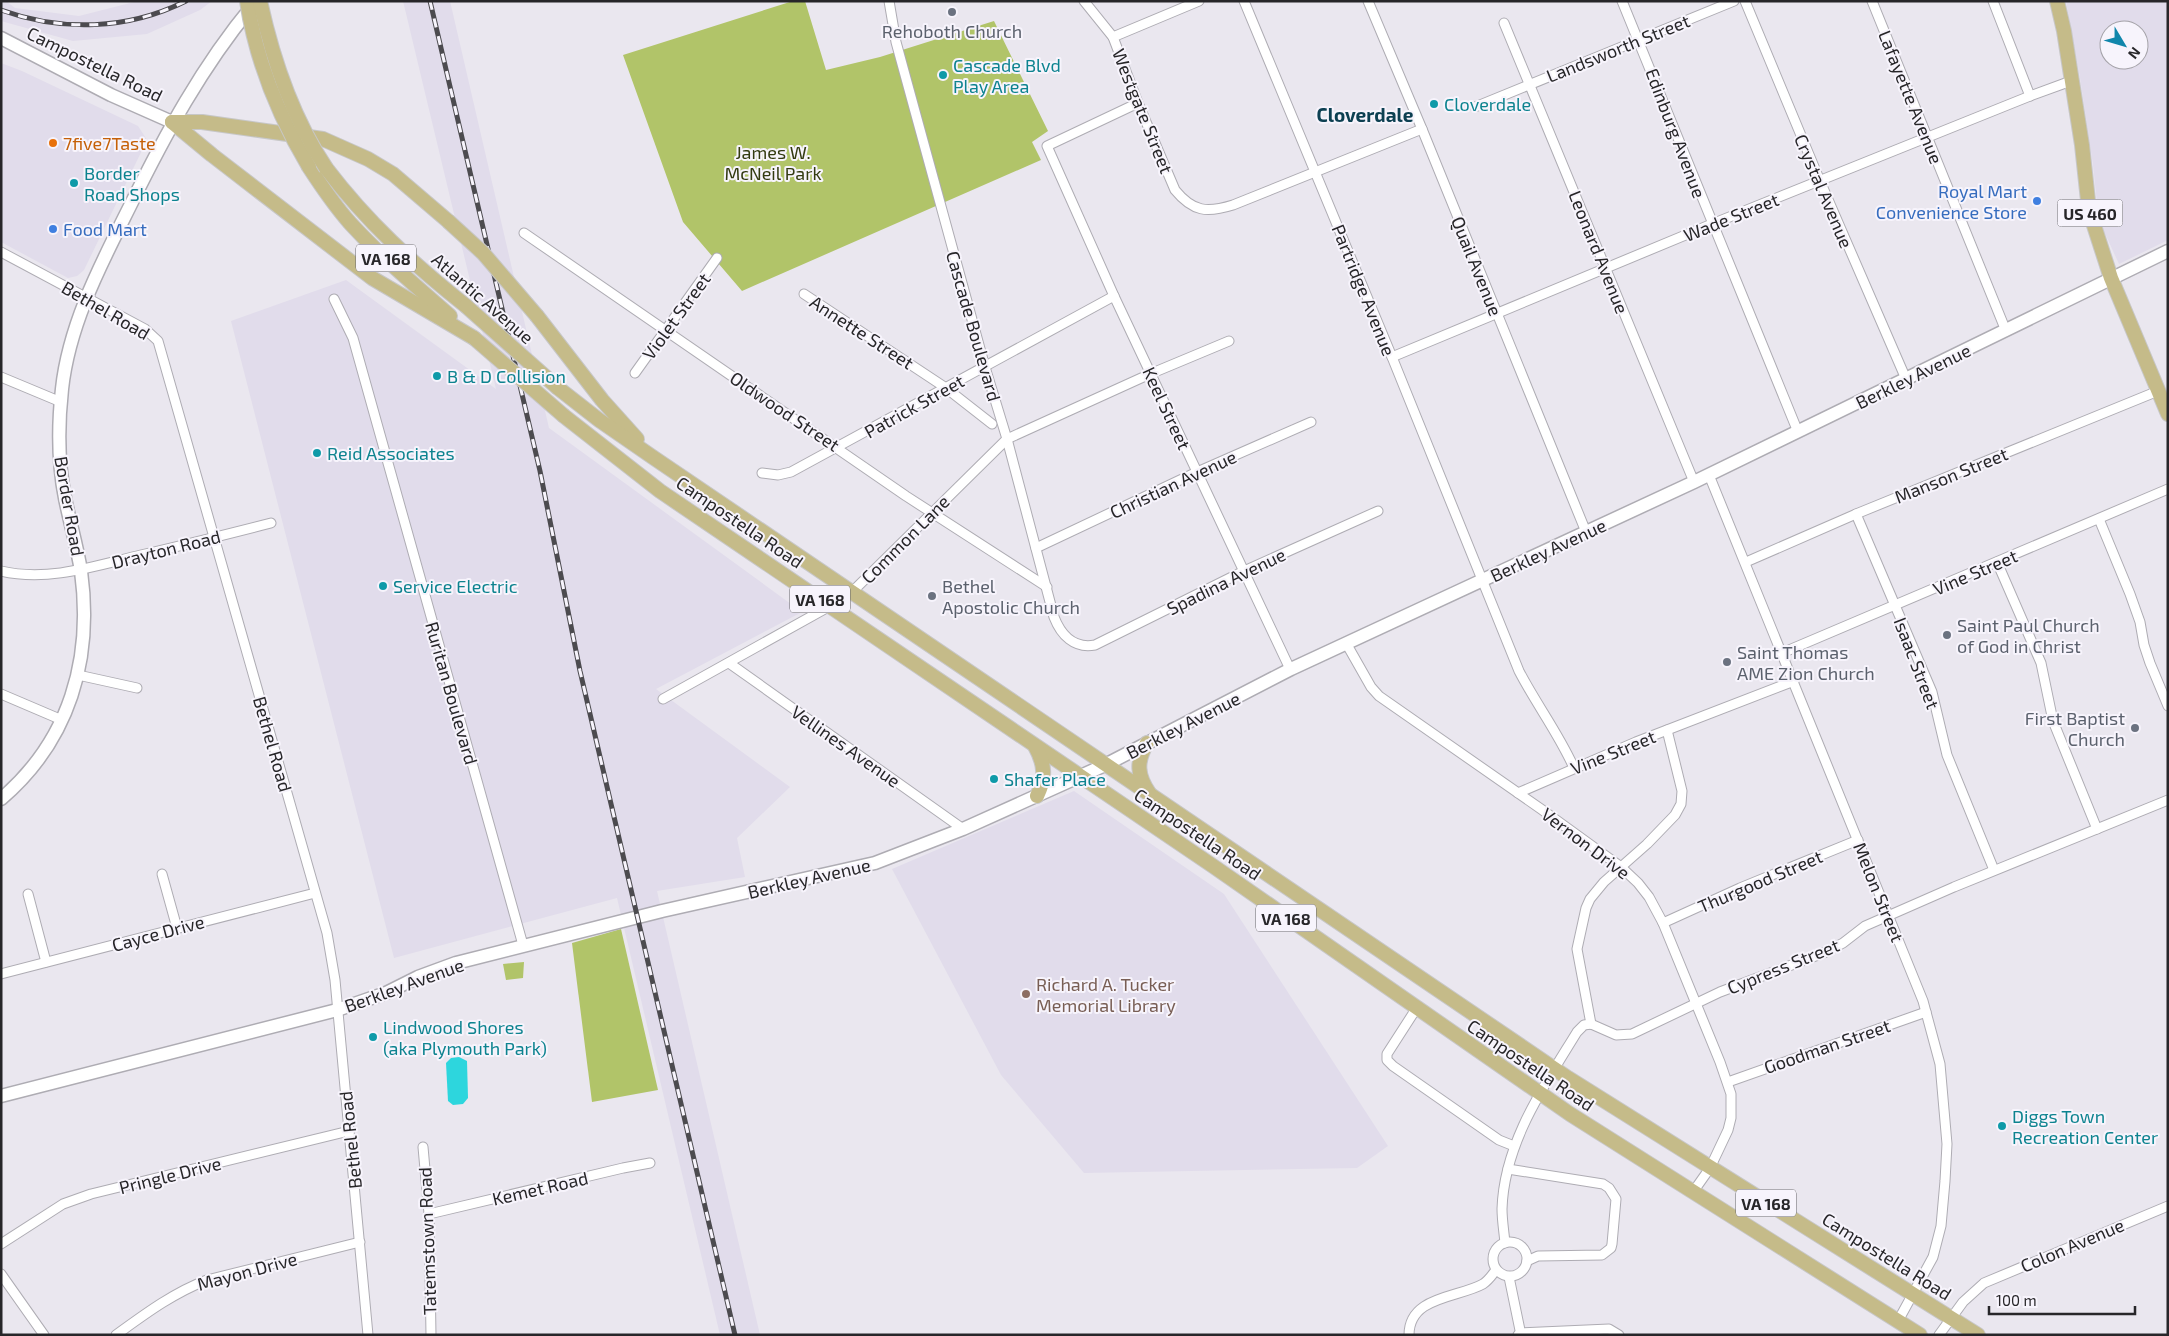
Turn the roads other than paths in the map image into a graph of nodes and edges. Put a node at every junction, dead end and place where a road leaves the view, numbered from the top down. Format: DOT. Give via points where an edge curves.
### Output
graph roads {
  1 [pos="246,1"];
  2 [pos="259,1"];
  3 [pos="889,1"];
  4 [pos="1084,1"];
  5 [pos="1199,1"];
  6 [pos="1244,1"];
  7 [pos="1368,1"];
  8 [pos="1622,1"];
  9 [pos="1734,1"];
  10 [pos="1745,1"];
  11 [pos="1872,1"];
  12 [pos="1993,1"];
  13 [pos="2058,1"];
  14 [pos="1504,22"];
  15 [pos="1113,37"];
  16 [pos="1,38"];
  17 [pos="1639,39"];
  18 [pos="2071,81"];
  19 [pos="1530,84"];
  20 [pos="2030,96"];
  21 [pos="1138,103"];
  22 [pos="1475,107"];
  23 [pos="172,122"];
  24 [pos="1422,129"];
  25 [pos="1928,138"];
  26 [pos="1316,173"];
  27 [pos="1820,181"];
  28 [pos="1712,224"];
  29 [pos="524,233"];
  30 [pos="2168,251"];
  31 [pos="1,252"];
  32 [pos="717,258"];
  33 [pos="1606,268"];
  34 [pos="2111,278"];
  35 [pos="804,294"];
  36 [pos="87,296"];
  37 [pos="1114,296"];
  38 [pos="334,299"];
  39 [pos="1496,314"];
  40 [pos="667,330"];
  41 [pos="2006,332"];
  42 [pos="474,338"];
  43 [pos="1229,340"];
  44 [pos="1392,357"];
  45 [pos="985,367"];
  46 [pos="635,374"];
  47 [pos="1150,374"];
  48 [pos="1,376"];
  49 [pos="1906,379"];
  50 [pos="946,388"];
  51 [pos="2158,391"];
  52 [pos="61,402"];
  53 [pos="2168,414"];
  54 [pos="1311,422"];
  55 [pos="992,424"];
  56 [pos="1798,432"];
  57 [pos="1007,439"];
  58 [pos="838,448"];
  59 [pos="654,458"];
  60 [pos="1198,472"];
  61 [pos="762,473"];
  62 [pos="1710,475"];
  63 [pos="1694,482"];
  64 [pos="2168,489"];
  65 [pos="1378,511"];
  66 [pos="932,512"];
  67 [pos="1856,514"];
  68 [pos="2100,519"];
  69 [pos="271,523"];
  70 [pos="1586,532"];
  71 [pos="214,538"];
  72 [pos="1036,548"];
  73 [pos="1746,562"];
  74 [pos="1997,562"];
  75 [pos="81,569"];
  76 [pos="1,570"];
  77 [pos="1244,571"];
  78 [pos="1482,580"];
  79 [pos="1047,587"];
  80 [pos="852,592"];
  81 [pos="830,606"];
  82 [pos="1895,606"];
  83 [pos="1074,642"];
  84 [pos="1346,643"];
  85 [pos="1782,653"];
  86 [pos="729,663"];
  87 [pos="1290,669"];
  88 [pos="78,675"];
  89 [pos="1794,681"];
  90 [pos="137,688"];
  91 [pos="1,694"];
  92 [pos="663,699"];
  93 [pos="2168,706"];
  94 [pos="62,720"];
  95 [pos="1667,730"];
  96 [pos="1147,743"];
  97 [pos="1035,746"];
  98 [pos="1105,765"];
  99 [pos="1574,768"];
  100 [pos="1080,777"];
  101 [pos="1518,793"];
  102 [pos="1037,796"];
  103 [pos="1151,796"];
  104 [pos="1,799"];
  105 [pos="2168,800"];
  106 [pos="963,829"];
  107 [pos="2097,829"];
  108 [pos="1858,840"];
  109 [pos="1621,867"];
  110 [pos="1994,870"];
  111 [pos="162,874"];
  112 [pos="315,893"];
  113 [pos="28,894"];
  114 [pos="1889,915"];
  115 [pos="1663,923"];
  116 [pos="177,928"];
  117 [pos="523,945"];
  118 [pos="46,962"];
  119 [pos="1,974"];
  120 [pos="1696,1003"];
  121 [pos="1416,1009"];
  122 [pos="337,1010"];
  123 [pos="1926,1012"];
  124 [pos="1590,1024"];
  125 [pos="1554,1068"];
  126 [pos="1728,1082"];
  127 [pos="1539,1093"];
  128 [pos="1,1096"];
  129 [pos="349,1131"];
  130 [pos="1514,1146"];
  131 [pos="423,1147"];
  132 [pos="650,1164"];
  133 [pos="1710,1168"];
  134 [pos="1508,1169"];
  135 [pos="1693,1192"];
  136 [pos="2168,1206"];
  137 [pos="429,1214"];
  138 [pos="360,1242"];
  139 [pos="1505,1243"];
  140 [pos="1,1244"];
  141 [pos="1527,1261"];
  142 [pos="1496,1270"];
  143 [pos="1,1274"];
  144 [pos="1510,1277"];
  145 [pos="1913,1295"];
  146 [pos="1950,1318"];
  147 [pos="1898,1321"];
  148 [pos="1519,1334"];
  149 [pos="44,1335"];
  150 [pos="116,1335"];
  151 [pos="368,1335"];
  152 [pos="431,1335"];
  153 [pos="1409,1335"];
  154 [pos="1619,1335"];
  155 [pos="1920,1335"];
  156 [pos="1939,1335"];
  157 [pos="1978,1335"];
  1 -- 42 [label="main road, Atlantic Avenue / VA 168, bridge" via="268,88 292,139 329,197 373,247"];
  2 -- 23 [label="street, Border Road" via="217,54"];
  2 -- 59 [label="main road, Atlantic Avenue / VA 168, bridge" via="284,86 305,133 349,198 416,266 558,388"];
  3 -- 45 [label="street, Cascade Boulevard" via="896,42"];
  4 -- 15 [label="street"];
  5 -- 15 [label="street, Westgate Street"];
  6 -- 26 [label="street, Partridge Avenue"];
  7 -- 24 [label="street, Quail Avenue"];
  8 -- 17 [label="street, Edinburg Avenue"];
  9 -- 17 [label="street, Landsworth Street"];
  10 -- 27 [label="street, Crystal Avenue"];
  11 -- 25 [label="street, Lafayette Avenue"];
  12 -- 20 [label="street"];
  13 -- 18 [label="main road, US 460"];
  14 -- 19 [label="street, Leonard Avenue"];
  15 -- 21 [label="street, Westgate Street"];
  16 -- 23 [label="street, Campostella Road" via="98,89"];
  17 -- 19 [label="street, Landsworth Street"];
  17 -- 28 [label="street, Edinburg Avenue"];
  18 -- 20 [label="street, Wade Street"];
  18 -- 34 [label="main road, US 460" via="2089,210"];
  19 -- 22 [label="street, Landsworth Street"];
  19 -- 33 [label="street, Leonard Avenue"];
  20 -- 25 [label="street, Wade Street"];
  21 -- 26 [label="street, Westgate Street" via="1175,190 1197,208 1206,211 1219,209"];
  21 -- 37 [label="street, Keel Street" via="1047,146"];
  23 -- 36 [label="street, Border Road"];
  23 -- 42 [label="main road" via="366,273"];
  23 -- 59 [label="main road, bridge" via="202,122 324,139 348,148 392,174 483,253 602,400"];
  24 -- 26 [label="street"];
  24 -- 39 [label="street, Quail Avenue"];
  25 -- 27 [label="street, Wade Street"];
  25 -- 41 [label="street, Lafayette Avenue"];
  26 -- 44 [label="street, Partridge Avenue"];
  27 -- 28 [label="street, Wade Street"];
  27 -- 49 [label="street, Crystal Avenue"];
  28 -- 33 [label="street, Wade Street"];
  28 -- 56 [label="street, Edinburg Avenue"];
  29 -- 40 [label="street, Oldwood Street"];
  30 -- 34 [label="street, Berkley Avenue"];
  31 -- 36 [label="street, Bethel Road"];
  32 -- 40 [label="street, Violet Street"];
  33 -- 39 [label="street, Wade Street"];
  33 -- 63 [label="street, Leonard Avenue"];
  34 -- 41 [label="street, Berkley Avenue"];
  34 -- 51 [label="main road, US 460"];
  35 -- 50 [label="street, Annette Street"];
  36 -- 52 [label="street, Border Road" via="68,354"];
  36 -- 71 [label="street, Bethel Road" via="145,329 158,341"];
  37 -- 45 [label="street, Patrick Street"];
  37 -- 47 [label="street, Keel Street"];
  38 -- 117 [label="street, Ruritan Boulevard" via="353,338"];
  39 -- 44 [label="street, Wade Street"];
  39 -- 70 [label="street, Quail Avenue"];
  40 -- 46 [label="street, Violet Street"];
  40 -- 58 [label="street, Oldwood Street"];
  41 -- 49 [label="street, Berkley Avenue"];
  42 -- 81 [label="main road, Campostella Road / VA 168, bridge" via="564,416 660,490"];
  43 -- 47 [label="street, Common Lane"];
  44 -- 78 [label="street, Partridge Avenue"];
  45 -- 50 [label="street, Patrick Street"];
  45 -- 57 [label="street, Cascade Boulevard"];
  47 -- 57 [label="street, Common Lane"];
  47 -- 60 [label="street, Keel Street"];
  48 -- 52 [label="street"];
  49 -- 56 [label="street, Berkley Avenue"];
  50 -- 55 [label="street, Annette Street"];
  50 -- 58 [label="street, Patrick Street"];
  51 -- 53 [label="main road, US 460"];
  51 -- 67 [label="street, Manson Street"];
  52 -- 75 [label="street, Border Road" via="59,439 63,484"];
  54 -- 60 [label="street, Christian Avenue"];
  56 -- 62 [label="street, Berkley Avenue"];
  57 -- 66 [label="street, Common Lane"];
  57 -- 72 [label="street, Cascade Boulevard"];
  58 -- 61 [label="street, Patrick Street" via="784,474"];
  58 -- 66 [label="street, Oldwood Street"];
  59 -- 80 [label="main road, Campostella Road / VA 168"];
  60 -- 72 [label="street, Christian Avenue"];
  60 -- 77 [label="street, Keel Street"];
  62 -- 63 [label="street, Berkley Avenue"];
  62 -- 73 [label="street, Melon Street"];
  63 -- 70 [label="street, Berkley Avenue"];
  64 -- 68 [label="street, Vine Street"];
  65 -- 77 [label="street, Spadina Avenue"];
  66 -- 79 [label="street, Oldwood Street"];
  66 -- 80 [label="street, Common Lane"];
  67 -- 73 [label="street, Manson Street"];
  67 -- 82 [label="street, Isaac Street"];
  68 -- 74 [label="street, Vine Street"];
  68 -- 93 [label="street" via="2130,594 2144,645"];
  69 -- 71 [label="street, Drayton Road"];
  70 -- 78 [label="street, Berkley Avenue"];
  71 -- 75 [label="street, Drayton Road"];
  71 -- 112 [label="street, Bethel Road"];
  72 -- 79 [label="street, Cascade Boulevard"];
  73 -- 85 [label="street, Melon Street"];
  74 -- 82 [label="street, Vine Street"];
  74 -- 107 [label="street" via="2041,663 2053,720"];
  75 -- 76 [label="street, Drayton Road" via="38,576"];
  75 -- 88 [label="street, Border Road" via="85,619"];
  77 -- 83 [label="street, Spadina Avenue" via="1107,640 1088,646"];
  77 -- 87 [label="street, Keel Street"];
  78 -- 84 [label="street, Berkley Avenue"];
  78 -- 99 [label="street, Partridge Avenue" via="1523,679 1558,735"];
  79 -- 83 [label="street, Cascade Boulevard" via="1058,626"];
  80 -- 81 [label="street, Common Lane"];
  80 -- 98 [label="main road, Campostella Road / VA 168"];
  81 -- 86 [label="street, Common Lane"];
  81 -- 97 [label="main road, Campostella Road / VA 168"];
  82 -- 85 [label="street, Vine Street"];
  82 -- 110 [label="street, Isaac Street" via="1932,692 1947,755"];
  84 -- 87 [label="street, Berkley Avenue"];
  84 -- 101 [label="street, Vernon Drive" via="1379,696"];
  85 -- 89 [label="street, Melon Street"];
  86 -- 92 [label="street, Common Lane"];
  86 -- 106 [label="street, Vellines Avenue"];
  87 -- 96 [label="street, Berkley Avenue"];
  88 -- 90 [label="street"];
  88 -- 94 [label="street, Border Road"];
  89 -- 95 [label="street, Vine Street"];
  89 -- 108 [label="street, Melon Street"];
  91 -- 94 [label="street"];
  94 -- 104 [label="street, Border Road" via="34,764"];
  95 -- 99 [label="street, Vine Street"];
  95 -- 109 [label="street" via="1682,791 1681,804 1675,815"];
  96 -- 98 [label="street, Berkley Avenue"];
  96 -- 103 [label="main road" via="1138,769 1140,780"];
  97 -- 100 [label="main road, Campostella Road / VA 168"];
  97 -- 102 [label="main road" via="1044,765 1042,786"];
  98 -- 100 [label="street, Berkley Avenue"];
  98 -- 103 [label="main road, Campostella Road / VA 168"];
  99 -- 101 [label="street, Vine Street"];
  100 -- 102 [label="street, Berkley Avenue"];
  100 -- 121 [label="main road, Campostella Road / VA 168"];
  101 -- 109 [label="street, Vernon Drive"];
  102 -- 106 [label="street, Berkley Avenue"];
  103 -- 125 [label="main road, Campostella Road / VA 168"];
  105 -- 107 [label="street, Cypress Street"];
  106 -- 117 [label="street, Berkley Avenue" via="875,864"];
  107 -- 110 [label="street, Cypress Street"];
  108 -- 114 [label="street, Melon Street"];
  108 -- 115 [label="street, Thurgood Street"];
  109 -- 115 [label="street, Vernon Drive" via="1649,897"];
  109 -- 124 [label="street" via="1590,899 1577,948"];
  110 -- 114 [label="street, Cypress Street"];
  111 -- 116 [label="street"];
  112 -- 116 [label="street, Cayce Drive"];
  112 -- 122 [label="street, Bethel Road" via="332,956"];
  113 -- 118 [label="street"];
  114 -- 120 [label="street, Cypress Street" via="1865,926 1826,952"];
  114 -- 123 [label="street, Melon Street"];
  115 -- 120 [label="street, Vernon Drive"];
  116 -- 118 [label="street, Cayce Drive"];
  117 -- 122 [label="street, Berkley Avenue" via="428,973 386,993"];
  118 -- 119 [label="street, Cayce Drive"];
  120 -- 124 [label="street, Cypress Street" via="1632,1034 1616,1035"];
  120 -- 126 [label="street, Vernon Drive"];
  121 -- 127 [label="main road, Campostella Road / VA 168"];
  121 -- 130 [label="street" via="1387,1054 1387,1060 1499,1140"];
  122 -- 128 [label="street, Berkley Avenue"];
  122 -- 129 [label="street, Bethel Road"];
  123 -- 126 [label="street, Goodman Street"];
  123 -- 145 [label="street, Melon Street" via="1940,1064 1947,1144 1938,1240"];
  124 -- 125 [label="street" via="1580,1027"];
  125 -- 127 [label="street"];
  125 -- 133 [label="main road, Campostella Road / VA 168"];
  126 -- 133 [label="street, Vernon Drive" via="1732,1094 1731,1118"];
  127 -- 130 [label="street"];
  127 -- 135 [label="main road, Campostella Road / VA 168"];
  129 -- 138 [label="street, Bethel Road"];
  129 -- 140 [label="street, Pringle Drive" via="91,1194 63,1204"];
  130 -- 134 [label="street"];
  131 -- 137 [label="street, Tatemstown Road"];
  132 -- 137 [label="street, Kemet Road"];
  133 -- 135 [label="street, Vernon Drive"];
  133 -- 145 [label="main road, Campostella Road / VA 168"];
  134 -- 139 [label="street" via="1502,1210"];
  134 -- 141 [label="street" via="1603,1184 1616,1199 1612,1244 1606,1253 1538,1256"];
  135 -- 147 [label="main road, Campostella Road / VA 168"];
  136 -- 146 [label="street, Colon Avenue" via="1984,1283"];
  137 -- 152 [label="street, Tatemstown Road"];
  138 -- 150 [label="street, Mayon Drive" via="235,1272 192,1286"];
  138 -- 151 [label="street, Bethel Road"];
  139 -- 141 [label="street" via="1516,1242 1522,1246"];
  139 -- 142 [label="street" via="1494,1254 1492,1261"];
  141 -- 144 [label="street" via="1523,1271"];
  142 -- 144 [label="street"];
  142 -- 153 [label="street" via="1489,1280 1480,1285 1427,1304 1417,1312"];
  143 -- 149 [label="street"];
  144 -- 148 [label="street"];
  145 -- 146 [label="main road, Campostella Road / VA 168"];
  145 -- 147 [label="street, Melon Street"];
  146 -- 156 [label="street, Colon Avenue"];
  146 -- 157 [label="main road, Campostella Road / VA 168"];
  147 -- 155 [label="main road, Campostella Road / VA 168"];
  148 -- 154 [label="street" via="1609,1329"];
}
